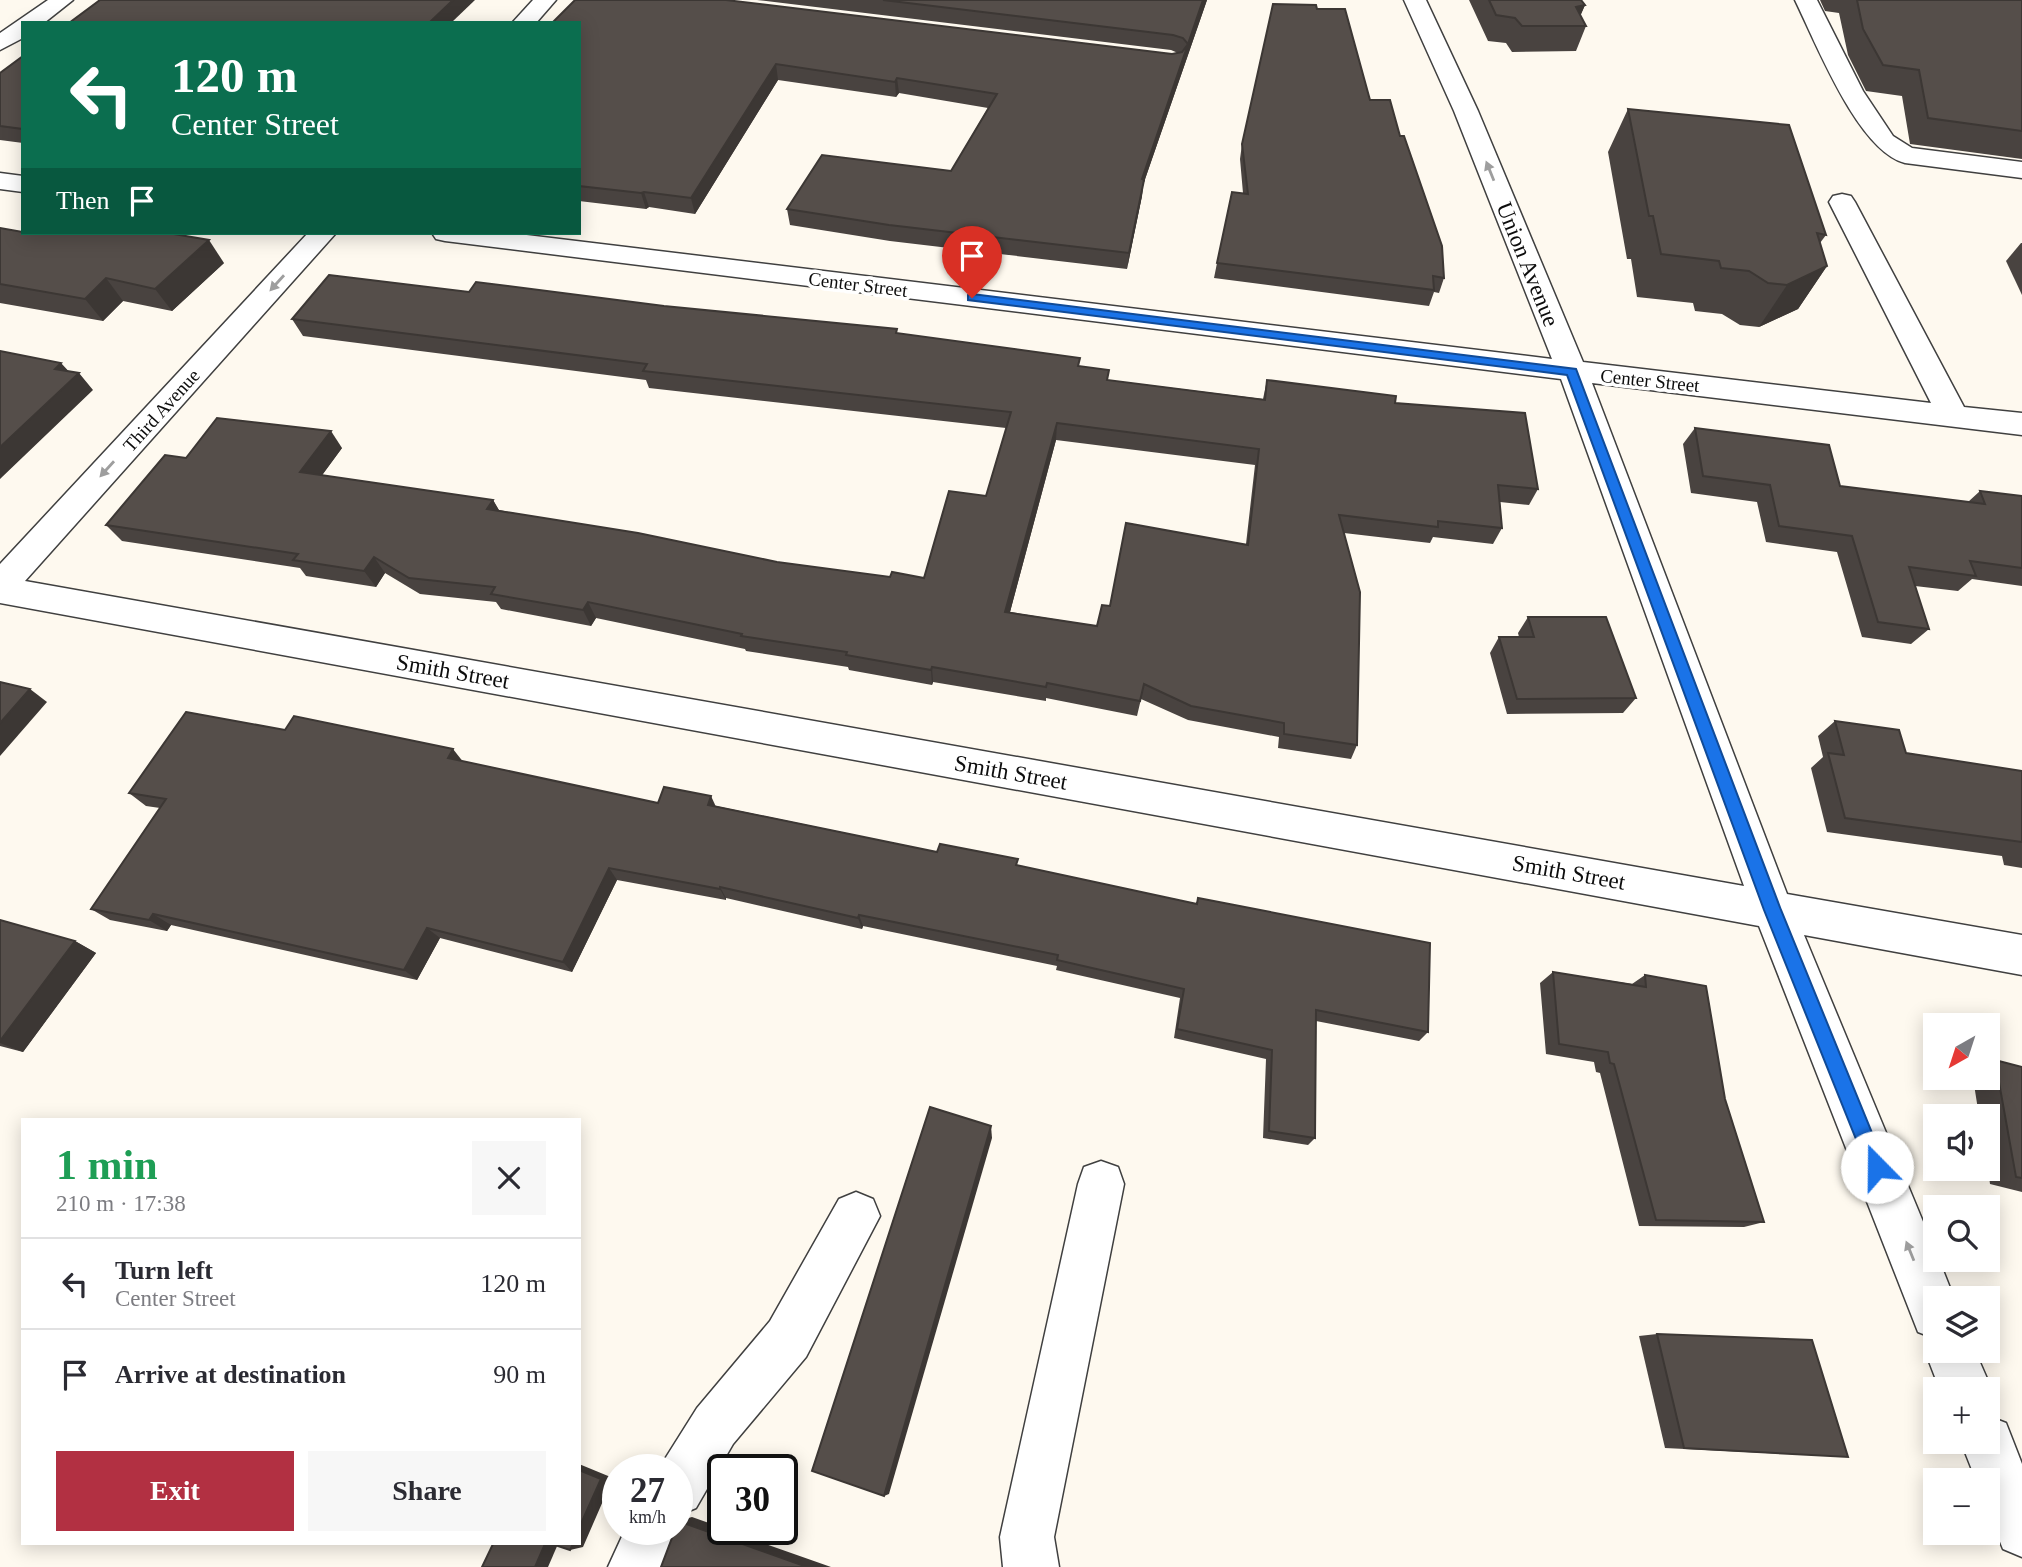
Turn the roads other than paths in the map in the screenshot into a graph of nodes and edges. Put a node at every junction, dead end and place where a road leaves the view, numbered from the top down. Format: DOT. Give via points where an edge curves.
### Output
graph roads {
  1 [pos="62,0"];
  2 [pos="545,0"];
  3 [pos="1415,0"];
  4 [pos="1806,0"];
  5 [pos="32,21"];
  6 [pos="525,21"];
  7 [pos="21,28"];
  8 [pos="0,43"];
  9 [pos="2022,170"];
  10 [pos="0,181"];
  11 [pos="21,184"];
  12 [pos="1842,202"];
  13 [pos="321,235"];
  14 [pos="461,235"];
  15 [pos="1572,372"];
  16 [pos="1953,415"];
  17 [pos="2022,424"];
  18 [pos="0,588"];
  19 [pos="1773,910"];
  20 [pos="2022,956"];
  21 [pos="1101,1184"];
  22 [pos="856,1216"];
  23 [pos="1925,1286"];
  24 [pos="1992,1454"];
  25 [pos="693,1462"];
  26 [pos="2022,1530"];
  27 [pos="646,1545"];
  28 [pos="636,1567"];
  29 [pos="1031,1567"];
  1 -- 5 [label="street"];
  2 -- 6 [label="street"];
  15 -- 3 [label="street, Union Avenue, one-way" via="1466,111"];
  4 -- 9 [label="street" via="1851,91 1894,149 1905,155"];
  7 -- 8 [label="street"];
  10 -- 11 [label="street"];
  12 -- 16 [label="street"];
  13 -- 18 [label="street, Third Avenue, one-way"];
  14 -- 15 [label="street, Center Street"];
  15 -- 16 [label="street, Center Street"];
  15 -- 19 [label="street, Union Avenue"];
  16 -- 17 [label="street, Center Street"];
  18 -- 19 [label="street, Smith Street"];
  19 -- 20 [label="street, Smith Street"];
  23 -- 19 [label="street, Union Avenue, one-way"];
  21 -- 29 [label="street" via="1027,1537"];
  22 -- 25 [label="street" via="788,1339 715,1426"];
  24 -- 26 [label="street"];
  27 -- 28 [label="street"];
}
